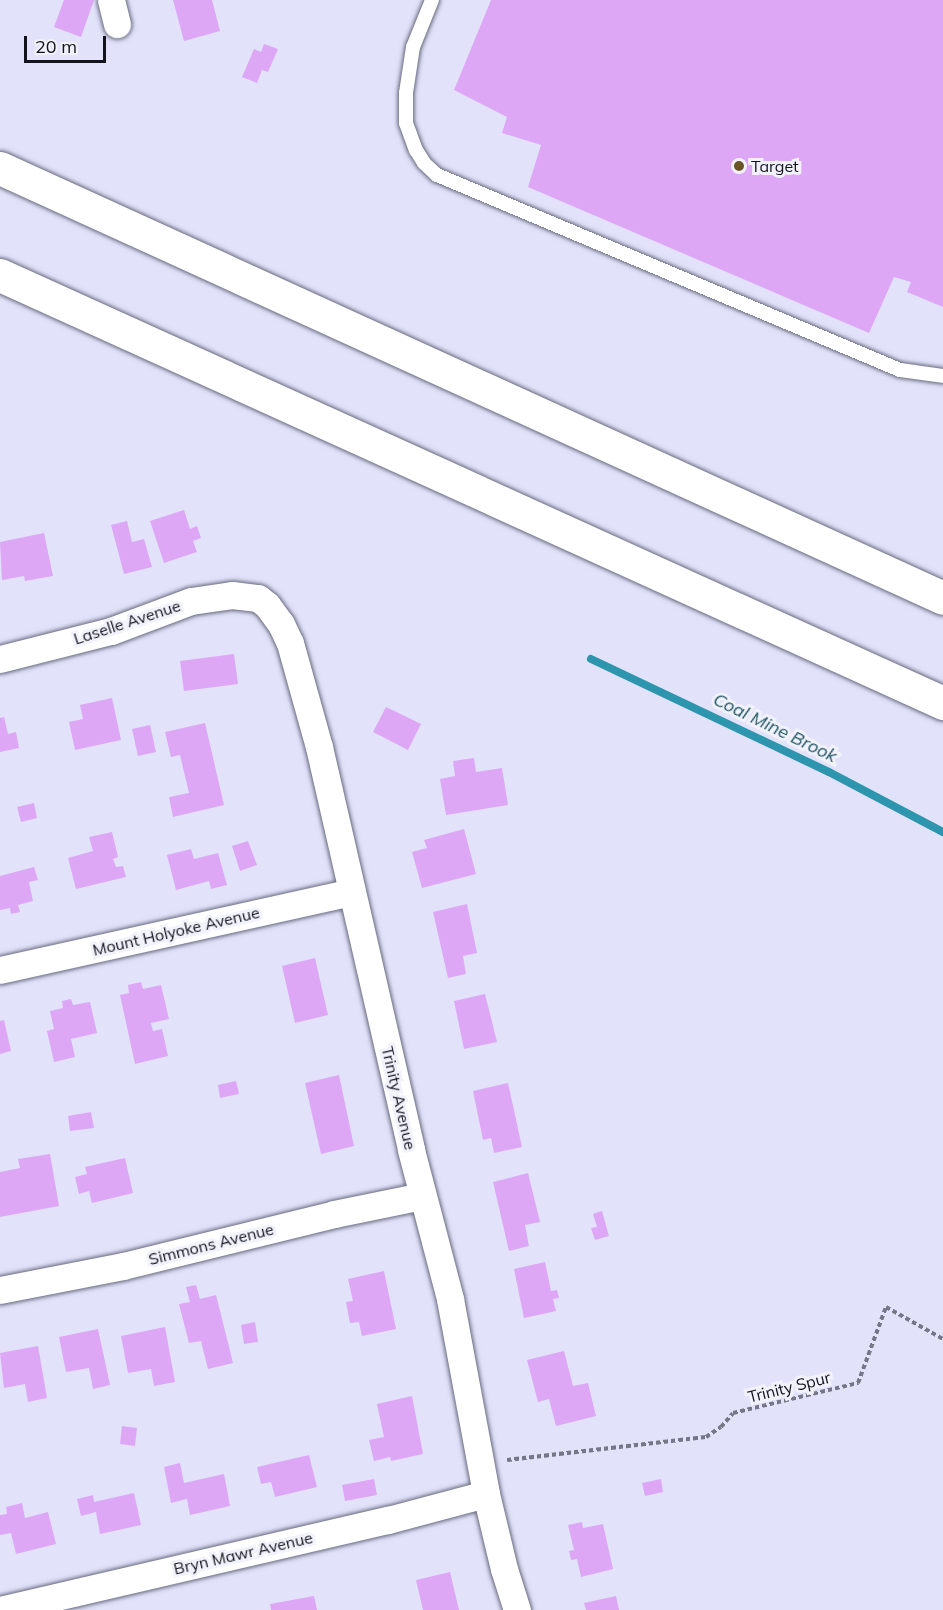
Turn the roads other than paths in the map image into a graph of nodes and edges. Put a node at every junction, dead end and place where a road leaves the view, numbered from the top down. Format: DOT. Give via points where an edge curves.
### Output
graph roads {
  1 [pos="432,0"];
  2 [pos="0,168"];
  3 [pos="0,275"];
  4 [pos="943,376"];
  5 [pos="255,597"];
  6 [pos="943,598"];
  7 [pos="0,659"];
  8 [pos="943,703"];
  9 [pos="351,892"];
  10 [pos="0,970"];
  11 [pos="422,1196"];
  12 [pos="0,1290"];
  13 [pos="486,1494"];
  14 [pos="0,1610"];
  15 [pos="517,1610"];
  1 -- 4 [label="lane" via="413,47 406,123 416,150 436,175 900,370"];
  2 -- 6 [label="highway"];
  3 -- 8 [label="highway"];
  5 -- 7 [label="street, Laselle Avenue" via="232,595 191,601 111,631"];
  5 -- 9 [label="street, Trinity Avenue" via="275,614 290,643 311,715"];
  9 -- 10 [label="street, Mount Holyoke Avenue"];
  9 -- 11 [label="street, Trinity Avenue"];
  11 -- 12 [label="street, Simmons Avenue" via="123,1266"];
  11 -- 13 [label="street, Trinity Avenue" via="450,1299"];
  13 -- 14 [label="street, Bryn Mawr Avenue"];
  13 -- 15 [label="street, Trinity Avenue"];
}
